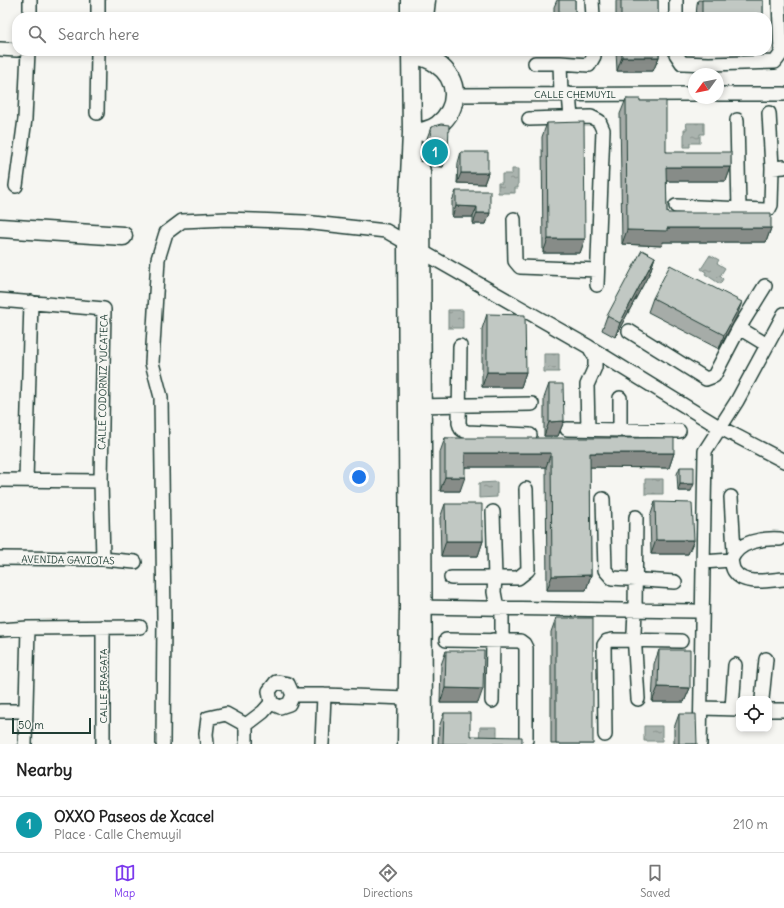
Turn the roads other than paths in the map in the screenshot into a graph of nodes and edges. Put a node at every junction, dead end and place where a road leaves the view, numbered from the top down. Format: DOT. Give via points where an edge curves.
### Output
graph roads {
  1 [pos="30,0"];
  2 [pos="98,0"];
  3 [pos="410,0"];
  4 [pos="426,0"];
  5 [pos="592,0"];
  6 [pos="676,0"];
  7 [pos="779,0"];
  8 [pos="30,12"];
  9 [pos="98,12"];
  10 [pos="410,12"];
  11 [pos="425,12"];
  12 [pos="593,12"];
  13 [pos="676,12"];
  14 [pos="0,49"];
  15 [pos="12,50"];
  16 [pos="28,56"];
  17 [pos="98,56"];
  18 [pos="416,56"];
  19 [pos="422,56"];
  20 [pos="594,56"];
  21 [pos="677,56"];
  22 [pos="535,63"];
  23 [pos="560,63"];
  24 [pos="704,68"];
  25 [pos="718,68"];
  26 [pos="565,94"];
  27 [pos="688,94"];
  28 [pos="724,94"];
  29 [pos="784,94"];
  30 [pos="455,95"];
  31 [pos="97,113"];
  32 [pos="769,113"];
  33 [pos="571,118"];
  34 [pos="530,119"];
  35 [pos="737,120"];
  36 [pos="416,132"];
  37 [pos="778,167"];
  38 [pos="16,186"];
  39 [pos="676,206"];
  40 [pos="739,209"];
  41 [pos="514,219"];
  42 [pos="0,228"];
  43 [pos="123,236"];
  44 [pos="414,246"];
  45 [pos="598,270"];
  46 [pos="597,285"];
  47 [pos="765,286"];
  48 [pos="0,300"];
  49 [pos="30,302"];
  50 [pos="784,314"];
  51 [pos="738,328"];
  52 [pos="629,330"];
  53 [pos="767,345"];
  54 [pos="460,346"];
  55 [pos="588,347"];
  56 [pos="620,398"];
  57 [pos="532,404"];
  58 [pos="459,405"];
  59 [pos="415,406"];
  60 [pos="719,427"];
  61 [pos="567,429"];
  62 [pos="588,429"];
  63 [pos="620,430"];
  64 [pos="679,431"];
  65 [pos="530,435"];
  66 [pos="784,461"];
  67 [pos="0,480"];
  68 [pos="26,480"];
  69 [pos="101,481"];
  70 [pos="526,489"];
  71 [pos="731,497"];
  72 [pos="604,499"];
  73 [pos="493,512"];
  74 [pos="636,517"];
  75 [pos="780,539"];
  76 [pos="732,556"];
  77 [pos="0,558"];
  78 [pos="103,559"];
  79 [pos="135,562"];
  80 [pos="703,562"];
  81 [pos="451,578"];
  82 [pos="495,578"];
  83 [pos="784,579"];
  84 [pos="635,580"];
  85 [pos="675,582"];
  86 [pos="416,607"];
  87 [pos="499,608"];
  88 [pos="635,610"];
  89 [pos="694,611"];
  90 [pos="103,627"];
  91 [pos="140,627"];
  92 [pos="28,628"];
  93 [pos="0,630"];
  94 [pos="446,640"];
  95 [pos="498,640"];
  96 [pos="635,640"];
  97 [pos="681,641"];
  98 [pos="766,659"];
  99 [pos="735,665"];
  100 [pos="293,695"];
  101 [pos="324,695"];
  102 [pos="762,696"];
  103 [pos="407,698"];
  104 [pos="638,699"];
  105 [pos="492,701"];
  106 [pos="271,703"];
  107 [pos="701,708"];
  108 [pos="735,709"];
  109 [pos="772,710"];
  110 [pos="784,710"];
  111 [pos="0,711"];
  112 [pos="26,711"];
  113 [pos="246,725"];
  114 [pos="605,735"];
  115 [pos="526,740"];
  116 [pos="25,744"];
  117 [pos="103,744"];
  118 [pos="163,744"];
  119 [pos="207,744"];
  120 [pos="246,744"];
  121 [pos="322,744"];
  122 [pos="407,744"];
  123 [pos="423,744"];
  124 [pos="700,744"];
  1 -- 8 [label="street"];
  2 -- 9 [label="street"];
  3 -- 10 [label="main road"];
  4 -- 11 [label="main road"];
  5 -- 12 [label="street"];
  6 -- 13 [label="street"];
  7 -- 25 [label="street" via="781,54 775,62"];
  14 -- 15 [label="street"];
  16 -- 38 [label="street" via="25,119"];
  17 -- 31 [label="street"];
  18 -- 36 [label="main road"];
  19 -- 30 [label="main road" via="444,70"];
  20 -- 23 [label="street" via="589,65"];
  21 -- 24 [label="street" via="682,63"];
  22 -- 23 [label="street"];
  23 -- 26 [label="street"];
  26 -- 27 [label="street, CALLE CHEMUYIL"];
  26 -- 30 [label="street, CALLE CHEMUYIL"];
  26 -- 33 [label="street"];
  28 -- 29 [label="street"];
  30 -- 36 [label="main road" via="446,118 437,126"];
  32 -- 37 [label="street"];
  33 -- 34 [label="street"];
  33 -- 45 [label="street" via="591,118 598,121 603,130"];
  35 -- 40 [label="street"];
  36 -- 44 [label="main road"];
  37 -- 40 [label="street" via="769,209"];
  39 -- 40 [label="street"];
  41 -- 45 [label="street" via="515,261 520,267"];
  42 -- 43 [label="main road"];
  44 -- 55 [label="street"];
  44 -- 59 [label="main road"];
  44 -- 118 [label="street" via="386,231 296,221 182,221 166,233 158,259 152,363 161,397"];
  45 -- 46 [label="street"];
  47 -- 51 [label="street"];
  48 -- 49 [label="street, CALLE CODORNIZ YUCATECA"];
  49 -- 68 [label="street"];
  49 -- 69 [label="street, CALLE CODORNIZ YUCATECA" via="104,309"];
  50 -- 53 [label="street"];
  51 -- 52 [label="street" via="714,376 706,379"];
  51 -- 53 [label="street"];
  53 -- 60 [label="street" via="737,401"];
  54 -- 58 [label="street"];
  55 -- 60 [label="street"];
  55 -- 62 [label="street" via="595,358 595,367 587,385"];
  56 -- 63 [label="street"];
  57 -- 58 [label="street"];
  58 -- 59 [label="street"];
  58 -- 65 [label="street" via="459,423 461,429 467,432"];
  59 -- 86 [label="main road"];
  60 -- 66 [label="street"];
  60 -- 80 [label="street" via="704,451"];
  61 -- 62 [label="street"];
  62 -- 63 [label="street"];
  63 -- 64 [label="street"];
  67 -- 68 [label="street"];
  68 -- 69 [label="street"];
  69 -- 78 [label="street, CALLE CODORNIZ YUCATECA"];
  70 -- 82 [label="street" via="528,570 518,578"];
  71 -- 76 [label="street"];
  72 -- 84 [label="street" via="605,570 612,578"];
  73 -- 82 [label="street"];
  74 -- 84 [label="street"];
  75 -- 76 [label="street" via="750,542"];
  76 -- 80 [label="street"];
  76 -- 83 [label="street" via="734,571 741,578"];
  77 -- 78 [label="street, AVENIDA GAVIOTAS"];
  78 -- 79 [label="street, AVENIDA GAVIOTAS"];
  80 -- 107 [label="street"];
  81 -- 82 [label="street"];
  82 -- 87 [label="street" via="494,592"];
  84 -- 85 [label="street"];
  84 -- 88 [label="street"];
  86 -- 87 [label="street"];
  86 -- 103 [label="main road"];
  86 -- 123 [label="main road"];
  87 -- 88 [label="street"];
  87 -- 95 [label="street"];
  88 -- 89 [label="street"];
  88 -- 96 [label="street"];
  90 -- 91 [label="street"];
  90 -- 92 [label="street"];
  90 -- 117 [label="street, CALLE FRAGATA"];
  92 -- 93 [label="street"];
  92 -- 112 [label="street"];
  94 -- 95 [label="street"];
  95 -- 105 [label="street"];
  95 -- 115 [label="street" via="520,641 526,648"];
  96 -- 97 [label="street"];
  96 -- 104 [label="street"];
  96 -- 114 [label="street" via="612,640 604,645"];
  98 -- 102 [label="street"];
  99 -- 108 [label="street"];
  100 -- 101 [label="street"];
  100 -- 106 [label="street" via="289,704 280,706"];
  100 -- 106 [label="street" via="288,684 276,682 269,691"];
  101 -- 103 [label="street"];
  101 -- 121 [label="street"];
  103 -- 122 [label="main road"];
  106 -- 113 [label="street"];
  107 -- 108 [label="street"];
  107 -- 124 [label="street"];
  109 -- 110 [label="street"];
  111 -- 112 [label="street"];
  112 -- 116 [label="street"];
  113 -- 119 [label="street" via="226,714 208,718"];
  113 -- 120 [label="street"];
}
